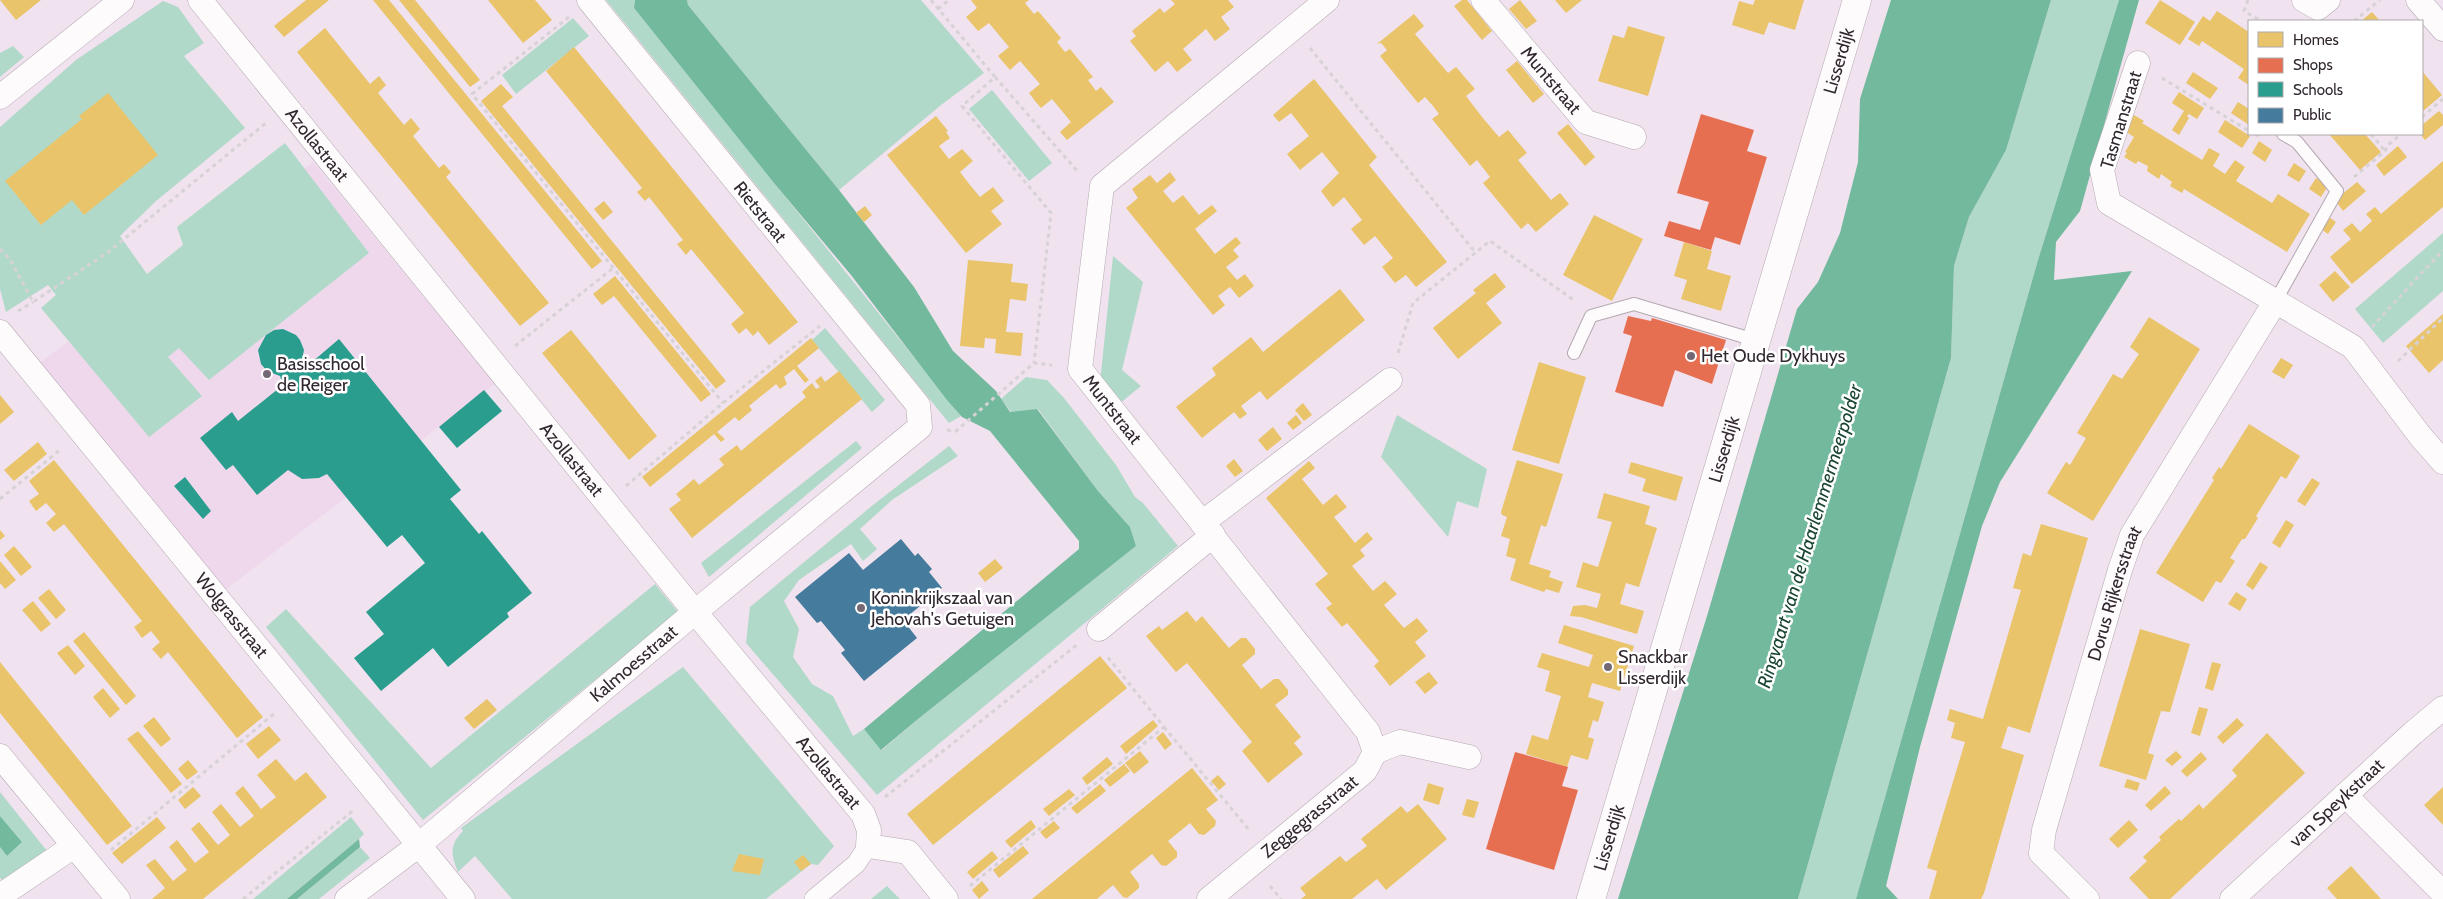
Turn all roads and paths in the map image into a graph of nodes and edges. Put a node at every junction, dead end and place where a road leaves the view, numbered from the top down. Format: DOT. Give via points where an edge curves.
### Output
graph roads {
  1 [pos="122,0"];
  2 [pos="200,0"];
  3 [pos="590,0"];
  4 [pos="931,0"];
  5 [pos="949,0"];
  6 [pos="1483,0"];
  7 [pos="1857,0"];
  8 [pos="2248,0"];
  9 [pos="2304,0"];
  10 [pos="2328,0"];
  11 [pos="2380,0"];
  12 [pos="2418,0"];
  13 [pos="1314,4"];
  14 [pos="938,9"];
  15 [pos="2259,20"];
  16 [pos="2355,20"];
  17 [pos="1294,28"];
  18 [pos="2443,29"];
  19 [pos="2138,63"];
  20 [pos="995,78"];
  21 [pos="0,96"];
  22 [pos="2443,99"];
  23 [pos="286,107"];
  24 [pos="2423,116"];
  25 [pos="2248,129"];
  26 [pos="2286,135"];
  27 [pos="2372,135"];
  28 [pos="2400,135"];
  29 [pos="1634,137"];
  30 [pos="2385,151"];
  31 [pos="1102,186"];
  32 [pos="2337,191"];
  33 [pos="0,249"];
  34 [pos="2443,250"];
  35 [pos="1475,252"];
  36 [pos="612,268"];
  37 [pos="2275,302"];
  38 [pos="840,310"];
  39 [pos="1594,315"];
  40 [pos="2443,318"];
  41 [pos="0,332"];
  42 [pos="1755,340"];
  43 [pos="2353,348"];
  44 [pos="1574,353"];
  45 [pos="494,363"];
  46 [pos="1390,380"];
  47 [pos="2378,381"];
  48 [pos="723,403"];
  49 [pos="920,427"];
  50 [pos="956,431"];
  51 [pos="82,432"];
  52 [pos="2443,462"];
  53 [pos="0,499"];
  54 [pos="607,502"];
  55 [pos="1208,529"];
  56 [pos="695,612"];
  57 [pos="1094,632"];
  58 [pos="297,695"];
  59 [pos="2443,708"];
  60 [pos="1164,727"];
  61 [pos="1375,752"];
  62 [pos="0,756"];
  63 [pos="1469,757"];
  64 [pos="376,792"];
  65 [pos="2345,795"];
  66 [pos="863,814"];
  67 [pos="419,845"];
  68 [pos="74,846"];
  69 [pos="868,846"];
  70 [pos="1267,852"];
  71 [pos="91,867"];
  72 [pos="969,887"];
  73 [pos="2443,893"];
  74 [pos="0,896"];
  75 [pos="118,899"];
  76 [pos="242,899"];
  77 [pos="347,899"];
  78 [pos="462,899"];
  79 [pos="814,899"];
  80 [pos="946,899"];
  81 [pos="1209,899"];
  82 [pos="1591,899"];
  83 [pos="2087,899"];
  84 [pos="2232,899"];
  1 -- 21 [label="street"];
  2 -- 23 [label="street, Azollastraat"];
  3 -- 36 [label="path" via="472,94"];
  3 -- 38 [label="street, Rietstraat"];
  4 -- 14 [label="path"];
  5 -- 14 [label="path"];
  6 -- 29 [label="street, Muntstraat" via="1586,122"];
  7 -- 42 [label="street, Lisserdijk"];
  8 -- 15 [label="path" via="2244,11"];
  9 -- 10 [label="street" via="2318,8"];
  11 -- 16 [label="path"];
  12 -- 18 [label="street"];
  13 -- 17 [label="street"];
  14 -- 20 [label="path"];
  17 -- 31 [label="street"];
  17 -- 35 [label="path"];
  19 -- 25 [label="path, Tasmanstraat"];
  19 -- 37 [label="street, Tasmanstraat" via="2102,170 2109,203"];
  20 -- 31 [label="path" via="1082,176"];
  20 -- 50 [label="path" via="962,106 1051,214 1034,363"];
  22 -- 24 [label="path"];
  23 -- 33 [label="path" via="107,254 32,302 10,260"];
  23 -- 45 [label="street, Azollastraat"];
  26 -- 32 [label="lane" via="2296,142"];
  27 -- 30 [label="path"];
  28 -- 30 [label="path"];
  30 -- 32 [label="path"];
  31 -- 55 [label="street, Muntstraat" via="1080,369"];
  32 -- 37 [label="lane"];
  34 -- 43 [label="path"];
  35 -- 39 [label="path" via="1490,241"];
  35 -- 46 [label="path" via="1412,303"];
  36 -- 45 [label="path"];
  36 -- 48 [label="path"];
  37 -- 43 [label="street, Tasmanstraat"];
  37 -- 83 [label="street, Dorus Rijkersstraat" via="2132,534 2120,570 2044,830 2041,853"];
  38 -- 48 [label="path"];
  38 -- 49 [label="street, Rietstraat" via="918,405"];
  39 -- 42 [label="lane" via="1634,304"];
  39 -- 44 [label="lane" via="1590,316"];
  40 -- 47 [label="path"];
  41 -- 51 [label="street, Wolgrasstraat"];
  42 -- 82 [label="street, Lisserdijk"];
  43 -- 47 [label="street, Tasmanstraat"];
  45 -- 54 [label="street, Azollastraat"];
  46 -- 55 [label="street"];
  47 -- 52 [label="street, Tasmanstraat"];
  48 -- 54 [label="path"];
  49 -- 56 [label="street, Kalmoesstraat"];
  51 -- 53 [label="path"];
  51 -- 58 [label="street, Wolgrasstraat"];
  54 -- 56 [label="street, Azollastraat"];
  55 -- 57 [label="street"];
  55 -- 61 [label="street, Muntstraat" via="1368,732"];
  56 -- 66 [label="street, Azollastraat"];
  56 -- 67 [label="street, Kalmoesstraat"];
  57 -- 60 [label="path"];
  57 -- 66 [label="path"];
  58 -- 64 [label="street, Wolgrasstraat"];
  58 -- 71 [label="path"];
  59 -- 65 [label="street, van Speykstraat"];
  60 -- 70 [label="path"];
  60 -- 72 [label="path"];
  61 -- 63 [label="street" via="1400,742"];
  61 -- 70 [label="street, Zeggegrasstraat" via="1365,771"];
  62 -- 68 [label="street"];
  64 -- 67 [label="street, Wolgrasstraat"];
  64 -- 76 [label="path"];
  65 -- 73 [label="street"];
  65 -- 84 [label="street, van Speykstraat"];
  66 -- 69 [label="street, Azollastraat"];
  67 -- 77 [label="street, Kalmoesstraat"];
  67 -- 78 [label="street, Wolgrasstraat"];
  68 -- 71 [label="street"];
  68 -- 74 [label="street"];
  69 -- 79 [label="street" via="856,864"];
  69 -- 80 [label="street" via="908,852"];
  70 -- 81 [label="street, Zeggegrasstraat"];
  71 -- 75 [label="street"];
}
